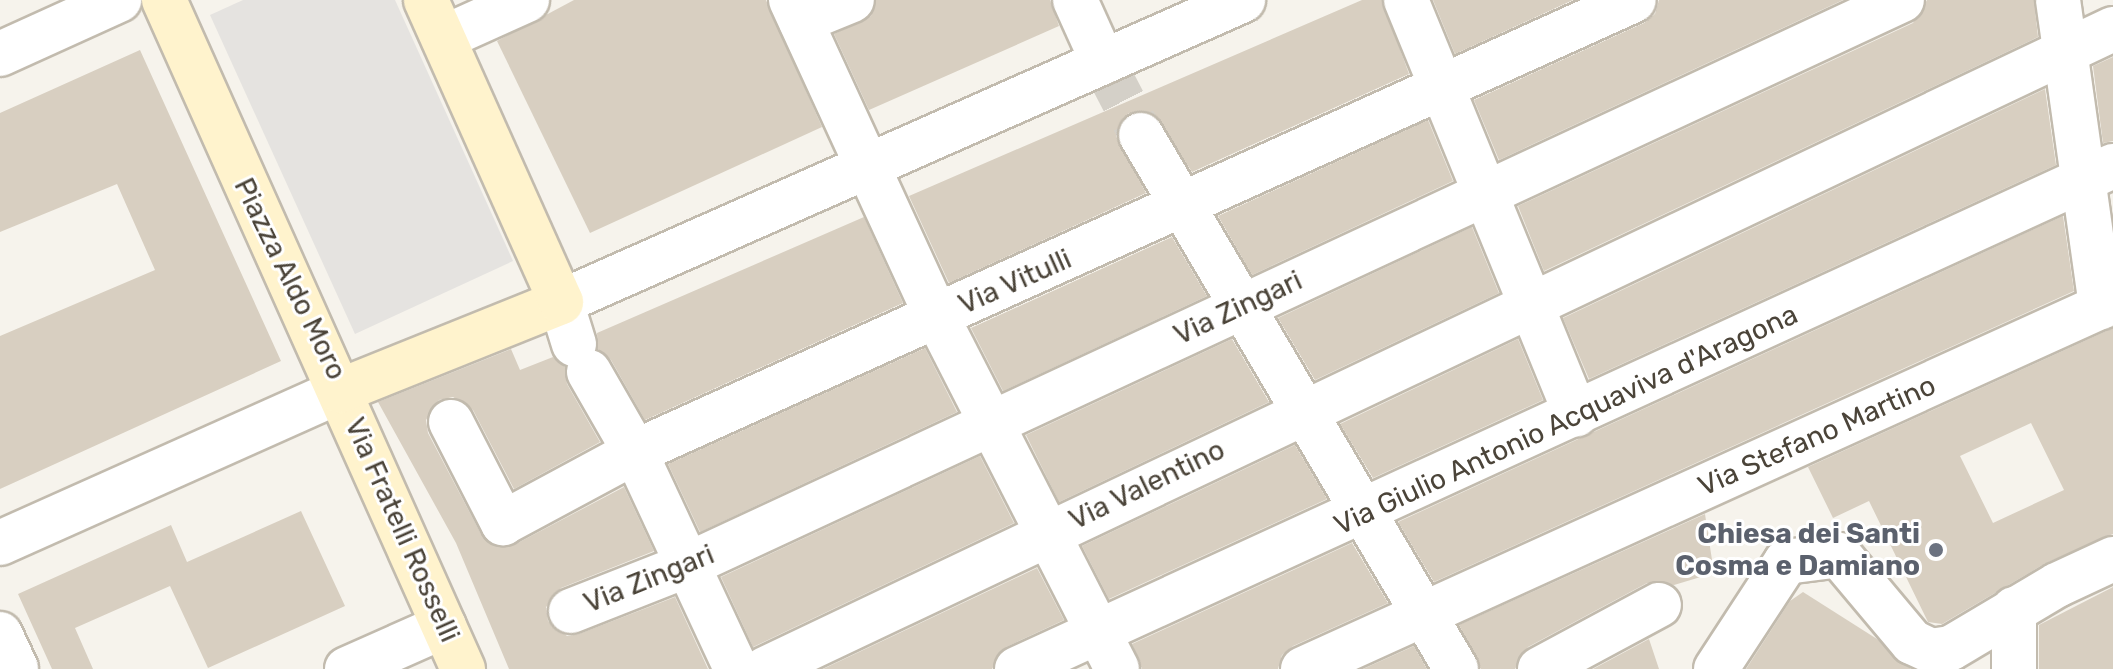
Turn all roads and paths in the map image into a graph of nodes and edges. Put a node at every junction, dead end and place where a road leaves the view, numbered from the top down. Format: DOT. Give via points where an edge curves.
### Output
graph roads {
  1 [pos="119,0"];
  2 [pos="164,0"];
  3 [pos="527,0"];
  4 [pos="852,0"];
  5 [pos="1075,0"];
  6 [pos="1243,0"];
  7 [pos="1406,0"];
  8 [pos="1634,0"];
  9 [pos="1902,0"];
  10 [pos="2058,0"];
  11 [pos="796,11"];
  12 [pos="435,19"];
  13 [pos="2113,29"];
  14 [pos="2065,52"];
  15 [pos="0,54"];
  16 [pos="1103,62"];
  17 [pos="1442,89"];
  18 [pos="1141,135"];
  19 [pos="869,167"];
  20 [pos="2097,174"];
  21 [pos="1485,193"];
  22 [pos="1181,207"];
  23 [pos="561,302"];
  24 [pos="1531,303"];
  25 [pos="2107,304"];
  26 [pos="1239,307"];
  27 [pos="937,317"];
  28 [pos="340,391"];
  29 [pos="1300,412"];
  30 [pos="1576,414"];
  31 [pos="451,422"];
  32 [pos="989,425"];
  33 [pos="635,452"];
  34 [pos="1361,515"];
  35 [pos="1046,533"];
  36 [pos="0,543"];
  37 [pos="2113,559"];
  38 [pos="685,566"];
  39 [pos="1659,605"];
  40 [pos="2014,609"];
  41 [pos="571,611"];
  42 [pos="1422,615"];
  43 [pos="444,626"];
  44 [pos="0,634"];
  45 [pos="1108,651"];
  46 [pos="1950,659"];
  47 [pos="16,669"];
  48 [pos="347,669"];
  49 [pos="463,669"];
  50 [pos="736,669"];
  51 [pos="765,669"];
  52 [pos="1017,669"];
  53 [pos="1303,669"];
  54 [pos="1456,669"];
  55 [pos="1540,669"];
  56 [pos="1716,669"];
  57 [pos="2014,669"];
  1 -- 15 [label="street"];
  2 -- 28 [label="street, Piazza Aldo Moro"];
  3 -- 12 [label="street"];
  4 -- 11 [label="street"];
  5 -- 16 [label="street"];
  6 -- 16 [label="street"];
  7 -- 17 [label="street"];
  8 -- 17 [label="street, Via Vitulli"];
  9 -- 21 [label="street, Via Zingari"];
  10 -- 14 [label="street"];
  11 -- 19 [label="street"];
  12 -- 23 [label="street"];
  13 -- 14 [label="street, Via Valentino"];
  14 -- 20 [label="street"];
  14 -- 24 [label="street, Via Valentino"];
  16 -- 19 [label="street"];
  17 -- 21 [label="street"];
  17 -- 22 [label="street, Via Vitulli"];
  18 -- 22 [label="street"];
  19 -- 23 [label="street"];
  19 -- 27 [label="street"];
  20 -- 25 [label="street"];
  20 -- 30 [label="street, Via Giulio Antonio Acquaviva d'Aragona"];
  21 -- 24 [label="street"];
  21 -- 26 [label="street, Via Zingari"];
  22 -- 26 [label="street"];
  22 -- 27 [label="street, Via Vitulli"];
  23 -- 28 [label="street, Piazza Aldo Moro"];
  23 -- 33 [label="street" via="581,358"];
  24 -- 29 [label="street, Via Valentino"];
  24 -- 30 [label="street"];
  25 -- 42 [label="street, Via Stefano Martino"];
  26 -- 29 [label="street"];
  26 -- 32 [label="street, Via Zingari"];
  27 -- 32 [label="street"];
  27 -- 33 [label="street, Via Vitulli"];
  28 -- 36 [label="street"];
  28 -- 43 [label="street, Via Fratelli Rosselli"];
  29 -- 34 [label="street"];
  29 -- 35 [label="street, Via Valentino"];
  30 -- 34 [label="street, Via Giulio Antonio Acquaviva d'Aragona"];
  31 -- 33 [label="street, Via Vitulli" via="503,523"];
  32 -- 35 [label="street"];
  32 -- 38 [label="street, Via Zingari"];
  33 -- 38 [label="street"];
  34 -- 42 [label="street"];
  34 -- 45 [label="street, Via Giulio Antonio Acquaviva d'Aragona"];
  35 -- 45 [label="street"];
  35 -- 51 [label="street, Via Valentino"];
  37 -- 40 [label="street"];
  38 -- 41 [label="street, Via Zingari"];
  38 -- 50 [label="street"];
  39 -- 55 [label="street"];
  40 -- 46 [label="street"];
  40 -- 57 [label="street"];
  42 -- 53 [label="street, Via Stefano Martino"];
  42 -- 54 [label="street"];
  43 -- 48 [label="street"];
  43 -- 49 [label="street, Via Fratelli Rosselli"];
  44 -- 47 [label="street"];
  45 -- 52 [label="street, Via Giulio Antonio Acquaviva d'Aragona"];
  46 -- 56 [label="street" via="1912,642 1839,555 1786,562"];
}
